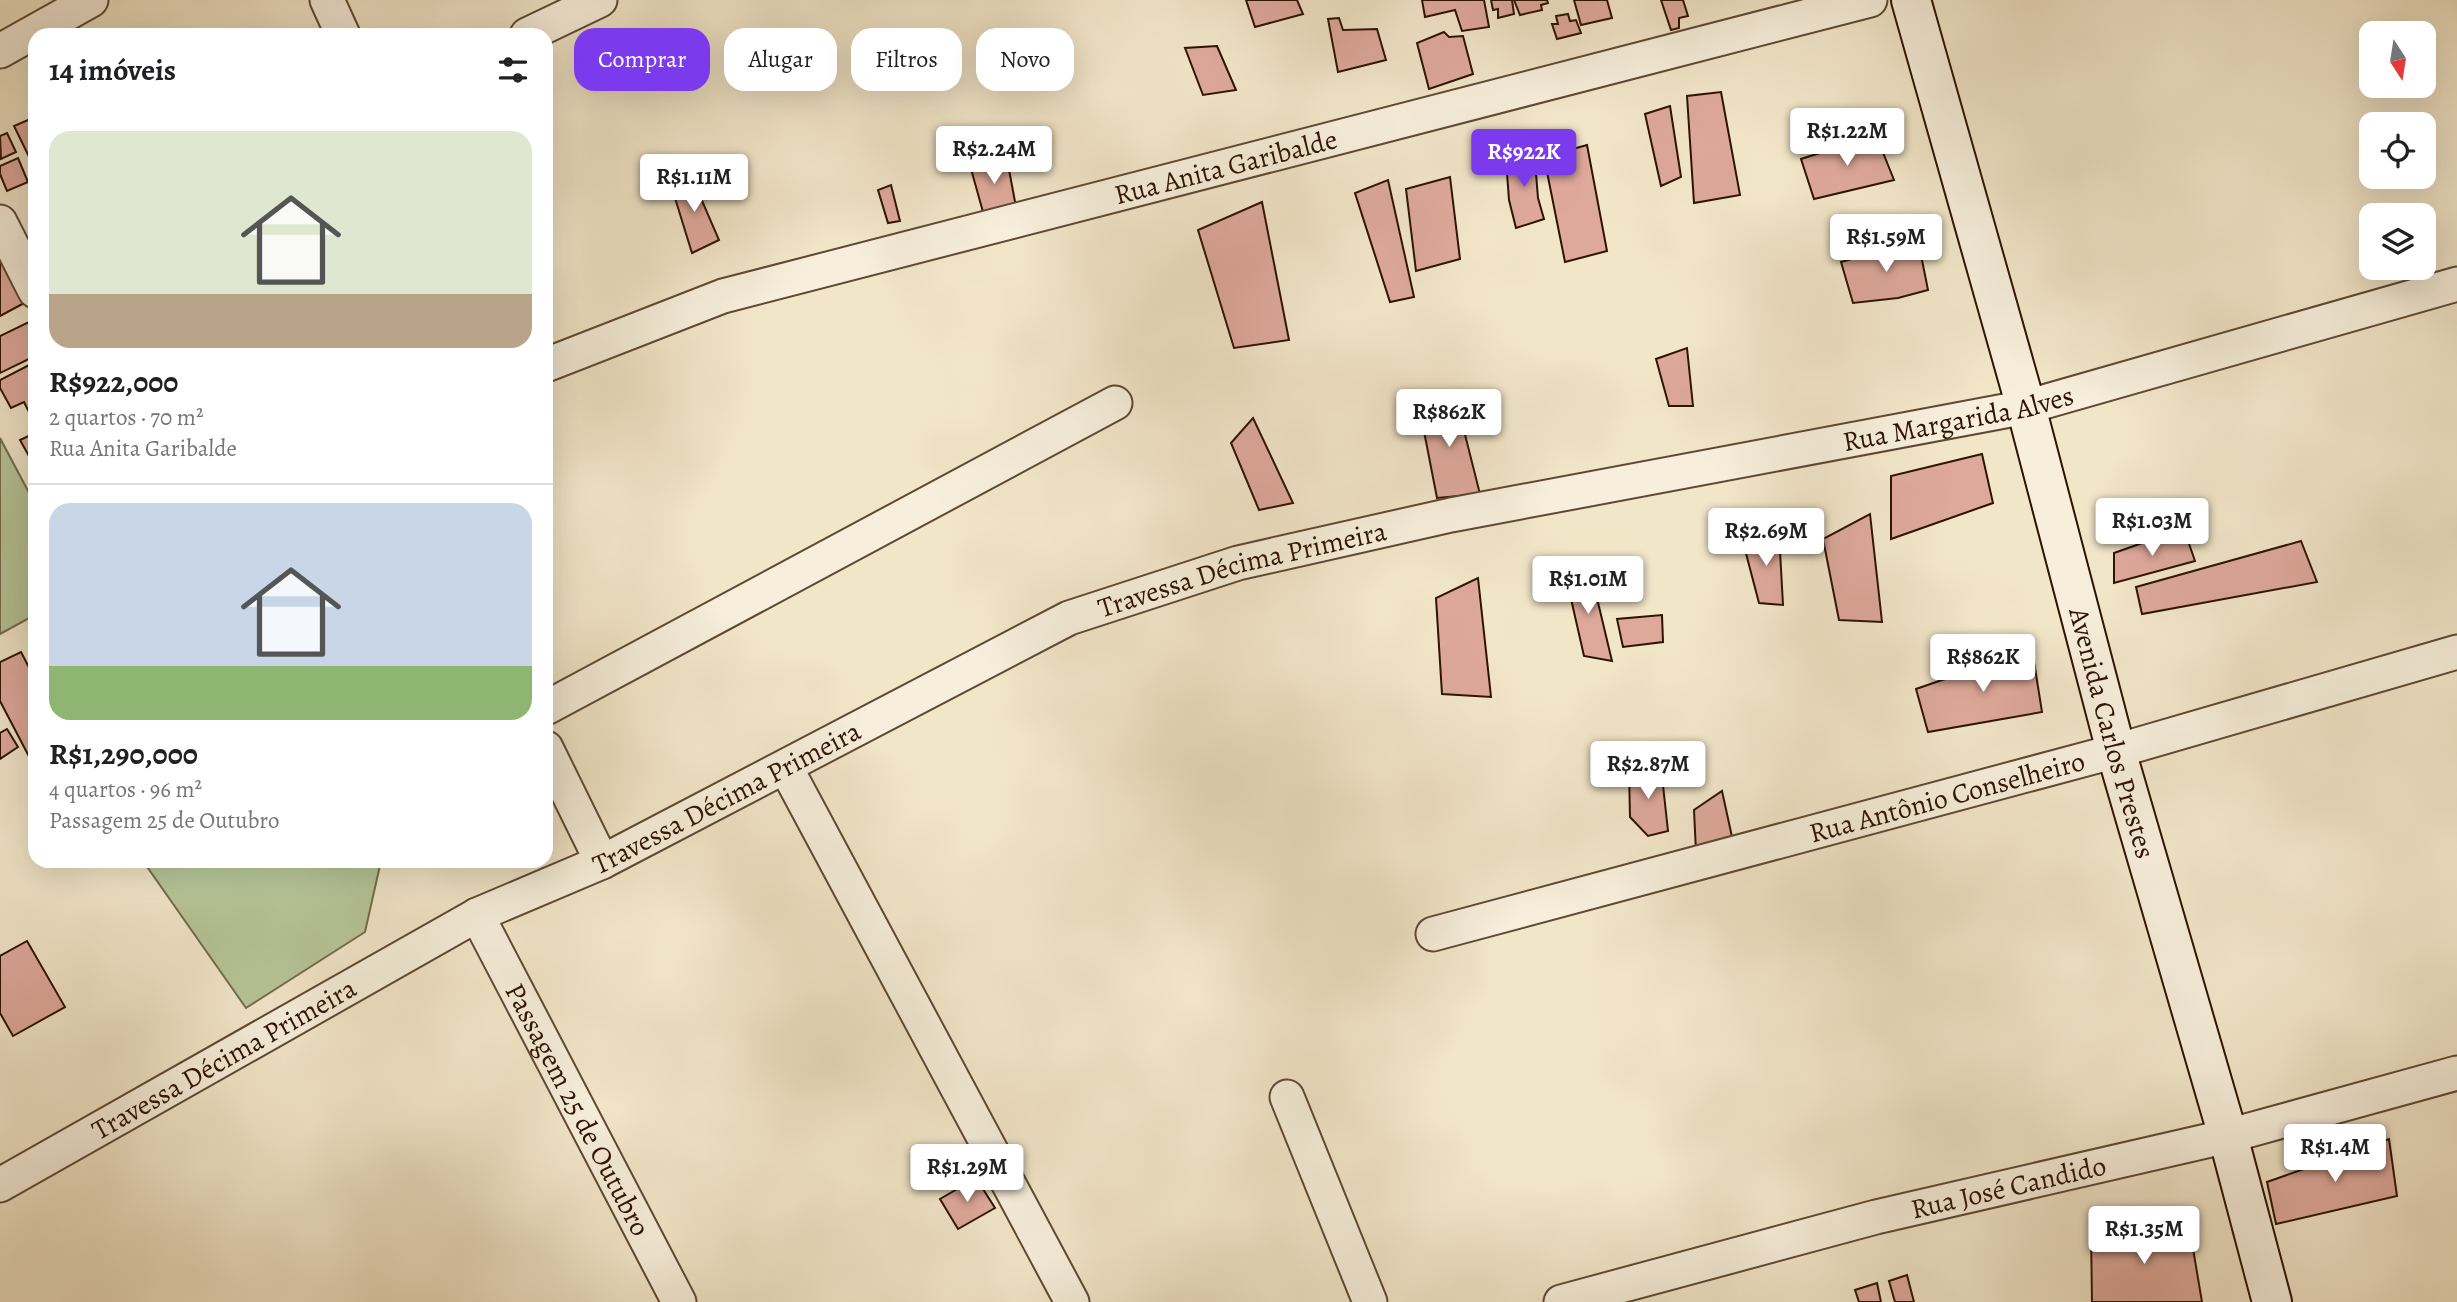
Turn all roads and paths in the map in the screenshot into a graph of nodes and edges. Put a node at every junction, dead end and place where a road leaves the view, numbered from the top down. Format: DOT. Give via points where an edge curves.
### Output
graph roads {
  1 [pos="91,0"];
  2 [pos="327,0"];
  3 [pos="600,0"];
  4 [pos="1870,0"];
  5 [pos="1912,0"];
  6 [pos="41,28"];
  7 [pos="340,28"];
  8 [pos="542,28"];
  9 [pos="28,35"];
  10 [pos="0,51"];
  11 [pos="0,222"];
  12 [pos="28,277"];
  13 [pos="2457,284"];
  14 [pos="553,362"];
  15 [pos="1115,403"];
  16 [pos="2026,407"];
  17 [pos="1451,515"];
  18 [pos="2457,652"];
  19 [pos="553,704"];
  20 [pos="2116,751"];
  21 [pos="553,762"];
  22 [pos="786,768"];
  23 [pos="602,862"];
  24 [pos="477,915"];
  25 [pos="1433,933"];
  26 [pos="2457,1073"];
  27 [pos="1287,1097"];
  28 [pos="2228,1136"];
  29 [pos="0,1185"];
  30 [pos="678,1302"];
  31 [pos="1072,1302"];
  32 [pos="1370,1302"];
  33 [pos="1561,1302"];
  34 [pos="2272,1302"];
  1 -- 6 [label="street"];
  2 -- 7 [label="street"];
  3 -- 8 [label="street"];
  4 -- 14 [label="street, Rua Anita Garibalde" via="723,296"];
  5 -- 16 [label="street, Avenida Carlos Prestes"];
  9 -- 10 [label="street"];
  11 -- 12 [label="street"];
  13 -- 16 [label="street, Rua Margarida Alves"];
  15 -- 19 [label="street"];
  16 -- 17 [label="street, Rua Margarida Alves"];
  16 -- 20 [label="street, Avenida Carlos Prestes"];
  17 -- 22 [label="street, Travessa Décima Primeira" via="1238,563 1069,618"];
  18 -- 20 [label="street, Rua Antônio Conselheiro"];
  20 -- 25 [label="street, Rua Antônio Conselheiro"];
  20 -- 28 [label="street, Avenida Carlos Prestes"];
  21 -- 23 [label="street"];
  22 -- 23 [label="street, Travessa Décima Primeira"];
  22 -- 31 [label="street"];
  23 -- 24 [label="street, Travessa Décima Primeira"];
  24 -- 29 [label="street, Travessa Décima Primeira"];
  24 -- 30 [label="street, Passagem 25 de Outubro"];
  26 -- 28 [label="street, Rua José Candido"];
  27 -- 32 [label="street"];
  28 -- 33 [label="street, Rua José Candido" via="1876,1217"];
  28 -- 34 [label="street, Avenida Carlos Prestes"];
}
